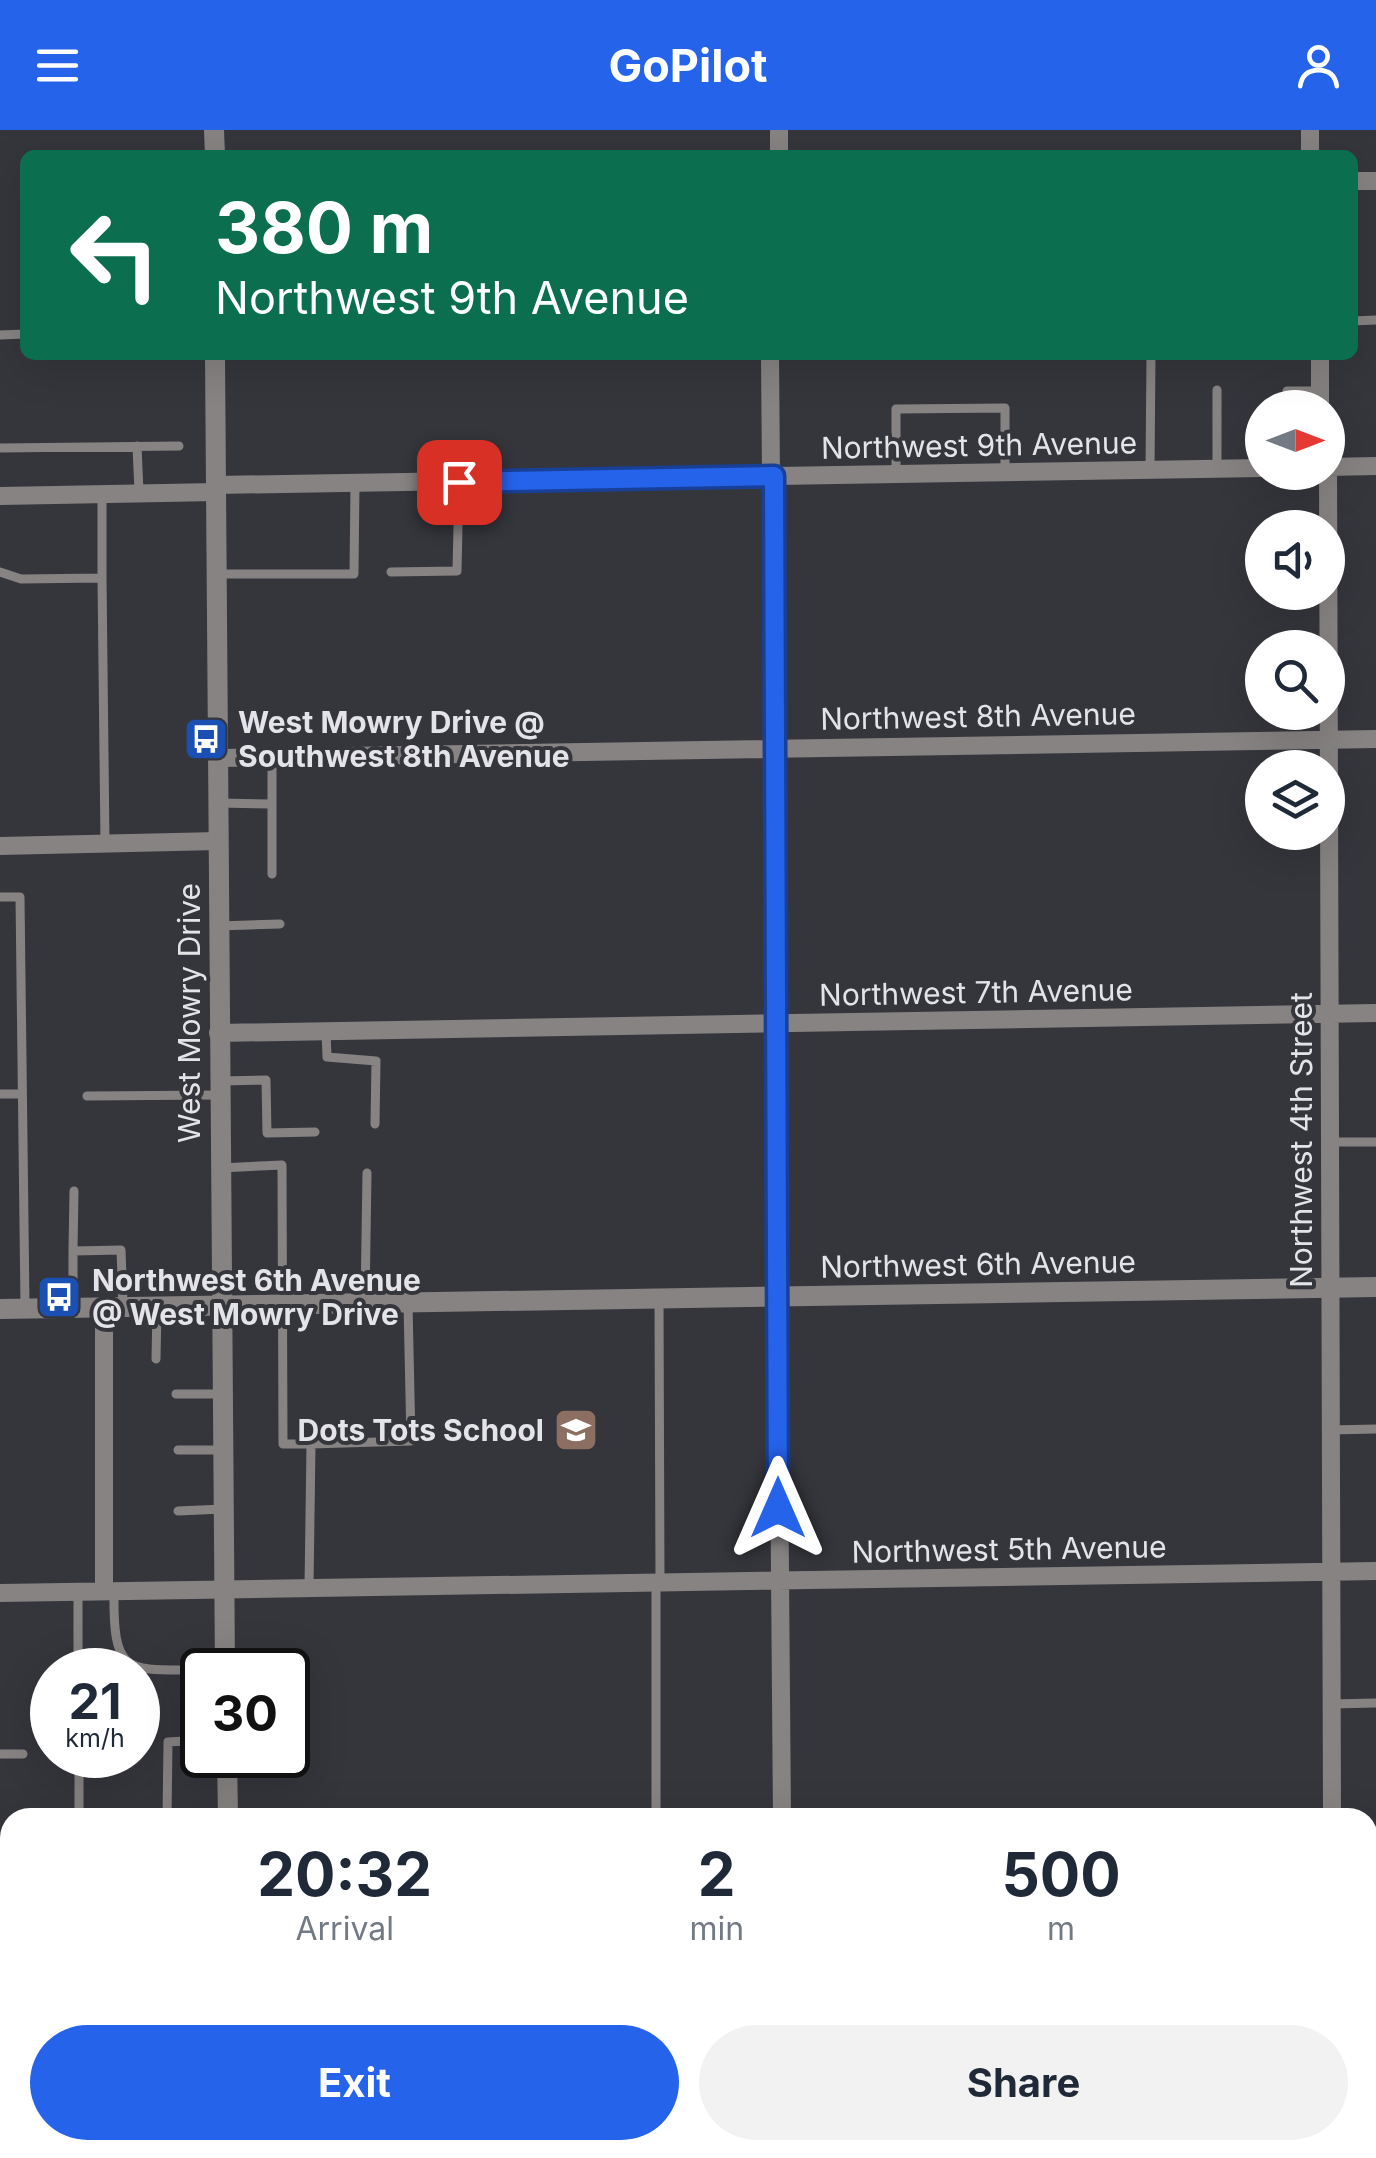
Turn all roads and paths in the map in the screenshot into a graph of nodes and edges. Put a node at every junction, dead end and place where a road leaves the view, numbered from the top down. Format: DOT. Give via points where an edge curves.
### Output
graph roads {
  1 [pos="216,360"];
  2 [pos="770,360"];
  3 [pos="1151,360"];
  4 [pos="1320,360"];
  5 [pos="1217,390"];
  6 [pos="1320,390"];
  7 [pos="137,446"];
  8 [pos="178,446"];
  9 [pos="0,448"];
  10 [pos="1345,465"];
  11 [pos="1376,466"];
  12 [pos="1217,468"];
  13 [pos="1245,468"];
  14 [pos="1150,470"];
  15 [pos="1005,472"];
  16 [pos="896,474"];
  17 [pos="774,476"];
  18 [pos="459,482"];
  19 [pos="355,483"];
  20 [pos="217,489"];
  21 [pos="1328,490"];
  22 [pos="139,492"];
  23 [pos="102,493"];
  24 [pos="0,496"];
  25 [pos="0,572"];
  26 [pos="391,572"];
  27 [pos="218,574"];
  28 [pos="102,578"];
  29 [pos="1376,738"];
  30 [pos="1328,740"];
  31 [pos="775,746"];
  32 [pos="272,757"];
  33 [pos="220,758"];
  34 [pos="220,803"];
  35 [pos="272,804"];
  36 [pos="218,841"];
  37 [pos="105,844"];
  38 [pos="0,846"];
  39 [pos="272,874"];
  40 [pos="0,896"];
  41 [pos="280,924"];
  42 [pos="218,926"];
  43 [pos="1376,1013"];
  44 [pos="1329,1014"];
  45 [pos="778,1022"];
  46 [pos="326,1032"];
  47 [pos="218,1033"];
  48 [pos="218,1088"];
  49 [pos="0,1094"];
  50 [pos="22,1094"];
  51 [pos="87,1096"];
  52 [pos="375,1124"];
  53 [pos="316,1132"];
  54 [pos="1328,1142"];
  55 [pos="1376,1142"];
  56 [pos="219,1168"];
  57 [pos="368,1173"];
  58 [pos="74,1191"];
  59 [pos="73,1251"];
  60 [pos="1376,1287"];
  61 [pos="1328,1288"];
  62 [pos="779,1296"];
  63 [pos="660,1298"];
  64 [pos="408,1303"];
  65 [pos="365,1304"];
  66 [pos="284,1305"];
  67 [pos="221,1306"];
  68 [pos="114,1307"];
  69 [pos="156,1307"];
  70 [pos="73,1308"];
  71 [pos="0,1309"];
  72 [pos="25,1309"];
  73 [pos="156,1360"];
  74 [pos="176,1394"];
  75 [pos="222,1394"];
  76 [pos="1376,1429"];
  77 [pos="1328,1430"];
  78 [pos="311,1444"];
  79 [pos="178,1450"];
  80 [pos="222,1450"];
  81 [pos="223,1509"];
  82 [pos="178,1510"];
  83 [pos="1329,1571"];
  84 [pos="1376,1571"];
  85 [pos="778,1581"];
  86 [pos="658,1583"];
  87 [pos="224,1588"];
  88 [pos="308,1588"];
  89 [pos="109,1591"];
  90 [pos="78,1592"];
  91 [pos="0,1593"];
  92 [pos="78,1648"];
  93 [pos="225,1648"];
  94 [pos="180,1670"];
  95 [pos="1376,1703"];
  96 [pos="1330,1704"];
  97 [pos="180,1741"];
  98 [pos="0,1754"];
  99 [pos="23,1754"];
  100 [pos="79,1778"];
  101 [pos="227,1778"];
  102 [pos="80,1808"];
  103 [pos="167,1808"];
  104 [pos="228,1808"];
  105 [pos="656,1808"];
  106 [pos="782,1808"];
  107 [pos="1332,1808"];
  1 -- 20 [label="street, West Mowry Drive"];
  2 -- 17 [label="street"];
  3 -- 14 [label="lane"];
  4 -- 6 [label="street"];
  5 -- 12 [label="lane"];
  7 -- 8 [label="lane"];
  7 -- 9 [label="lane"];
  7 -- 22 [label="lane"];
  10 -- 11 [label="street"];
  12 -- 13 [label="street, Northwest 9th Avenue"];
  12 -- 14 [label="street, Northwest 9th Avenue"];
  14 -- 15 [label="street, Northwest 9th Avenue"];
  15 -- 16 [label="street, Northwest 9th Avenue"];
  15 -- 16 [label="lane" via="1005,408 896,409"];
  16 -- 17 [label="street, Northwest 9th Avenue"];
  17 -- 18 [label="street, Northwest 9th Avenue"];
  17 -- 31 [label="street"];
  18 -- 19 [label="street, Northwest 9th Avenue"];
  18 -- 26 [label="lane" via="457,571"];
  19 -- 20 [label="street, Northwest 9th Avenue"];
  19 -- 27 [label="lane" via="354,574"];
  20 -- 22 [label="street, Northwest 9th Avenue"];
  20 -- 27 [label="street, West Mowry Drive"];
  21 -- 30 [label="street, Northwest 4th Street"];
  22 -- 23 [label="street, Northwest 9th Avenue"];
  23 -- 24 [label="street, Northwest 9th Avenue"];
  23 -- 28 [label="lane"];
  25 -- 28 [label="lane" via="22,580"];
  27 -- 33 [label="street, West Mowry Drive"];
  28 -- 37 [label="lane"];
  29 -- 30 [label="street, Northwest 8th Avenue"];
  30 -- 31 [label="street, Northwest 8th Avenue"];
  30 -- 44 [label="street, Northwest 4th Street"];
  31 -- 32 [label="street, Northwest 8th Avenue"];
  31 -- 45 [label="street"];
  32 -- 33 [label="street, Northwest 8th Avenue"];
  32 -- 35 [label="lane"];
  33 -- 34 [label="street, West Mowry Drive"];
  34 -- 35 [label="lane"];
  34 -- 36 [label="street, West Mowry Drive"];
  35 -- 39 [label="lane"];
  36 -- 37 [label="street"];
  36 -- 42 [label="street, West Mowry Drive"];
  37 -- 38 [label="street"];
  40 -- 50 [label="lane" via="20,896"];
  41 -- 42 [label="lane"];
  42 -- 47 [label="street, West Mowry Drive"];
  43 -- 44 [label="street, Northwest 7th Avenue"];
  44 -- 45 [label="street, Northwest 7th Avenue"];
  44 -- 54 [label="street, Northwest 4th Street"];
  45 -- 46 [label="street, Northwest 7th Avenue"];
  45 -- 62 [label="street"];
  46 -- 47 [label="street, Northwest 7th Avenue"];
  46 -- 52 [label="lane" via="327,1057 376,1061"];
  47 -- 48 [label="street, West Mowry Drive"];
  48 -- 51 [label="lane"];
  48 -- 53 [label="lane" via="266,1080 267,1133"];
  48 -- 56 [label="street, West Mowry Drive"];
  49 -- 50 [label="lane"];
  50 -- 72 [label="lane"];
  54 -- 55 [label="lane"];
  54 -- 61 [label="street, Northwest 4th Street"];
  56 -- 66 [label="lane" via="282,1166"];
  56 -- 67 [label="street, West Mowry Drive"];
  57 -- 65 [label="lane"];
  58 -- 59 [label="lane"];
  59 -- 68 [label="lane" via="121,1250"];
  59 -- 70 [label="lane"];
  60 -- 61 [label="street, Northwest 6th Avenue"];
  61 -- 62 [label="street, Northwest 6th Avenue"];
  61 -- 77 [label="street, Northwest 4th Street"];
  62 -- 63 [label="street, Northwest 6th Avenue"];
  62 -- 85 [label="street"];
  63 -- 64 [label="street, Northwest 6th Avenue"];
  63 -- 86 [label="lane"];
  64 -- 65 [label="street, Northwest 6th Avenue"];
  64 -- 78 [label="lane" via="411,1442"];
  65 -- 66 [label="street, Northwest 6th Avenue"];
  66 -- 67 [label="street, Northwest 6th Avenue"];
  66 -- 78 [label="lane" via="283,1444"];
  67 -- 69 [label="street, Northwest 6th Avenue"];
  67 -- 75 [label="street, West Mowry Drive"];
  68 -- 69 [label="street, Northwest 6th Avenue"];
  68 -- 70 [label="street, Northwest 6th Avenue"];
  68 -- 89 [label="street"];
  69 -- 73 [label="lane"];
  70 -- 72 [label="street, Northwest 6th Avenue"];
  71 -- 72 [label="street, Northwest 6th Avenue"];
  74 -- 75 [label="lane"];
  75 -- 80 [label="street, West Mowry Drive"];
  76 -- 77 [label="lane"];
  77 -- 83 [label="street, Northwest 4th Street"];
  78 -- 88 [label="lane"];
  79 -- 80 [label="lane"];
  80 -- 81 [label="street, West Mowry Drive"];
  81 -- 82 [label="lane"];
  81 -- 87 [label="street, West Mowry Drive"];
  83 -- 84 [label="street, Northwest 5th Avenue"];
  83 -- 85 [label="street, Northwest 5th Avenue"];
  83 -- 96 [label="street, Northwest 4th Street"];
  85 -- 86 [label="street, Northwest 5th Avenue"];
  85 -- 106 [label="street"];
  86 -- 88 [label="street, Northwest 5th Avenue"];
  86 -- 105 [label="lane"];
  87 -- 88 [label="street, Northwest 5th Avenue"];
  87 -- 89 [label="street, Northwest 5th Avenue"];
  87 -- 93 [label="street, West Mowry Drive"];
  89 -- 90 [label="street, Northwest 5th Avenue"];
  89 -- 94 [label="lane" via="122,1658 138,1670"];
  90 -- 91 [label="street, Northwest 5th Avenue"];
  90 -- 92 [label="lane"];
  95 -- 96 [label="lane"];
  96 -- 107 [label="street, Northwest 4th Street"];
  97 -- 103 [label="lane" via="168,1742"];
  98 -- 99 [label="lane"];
  100 -- 102 [label="lane"];
  101 -- 104 [label="street"];
}
